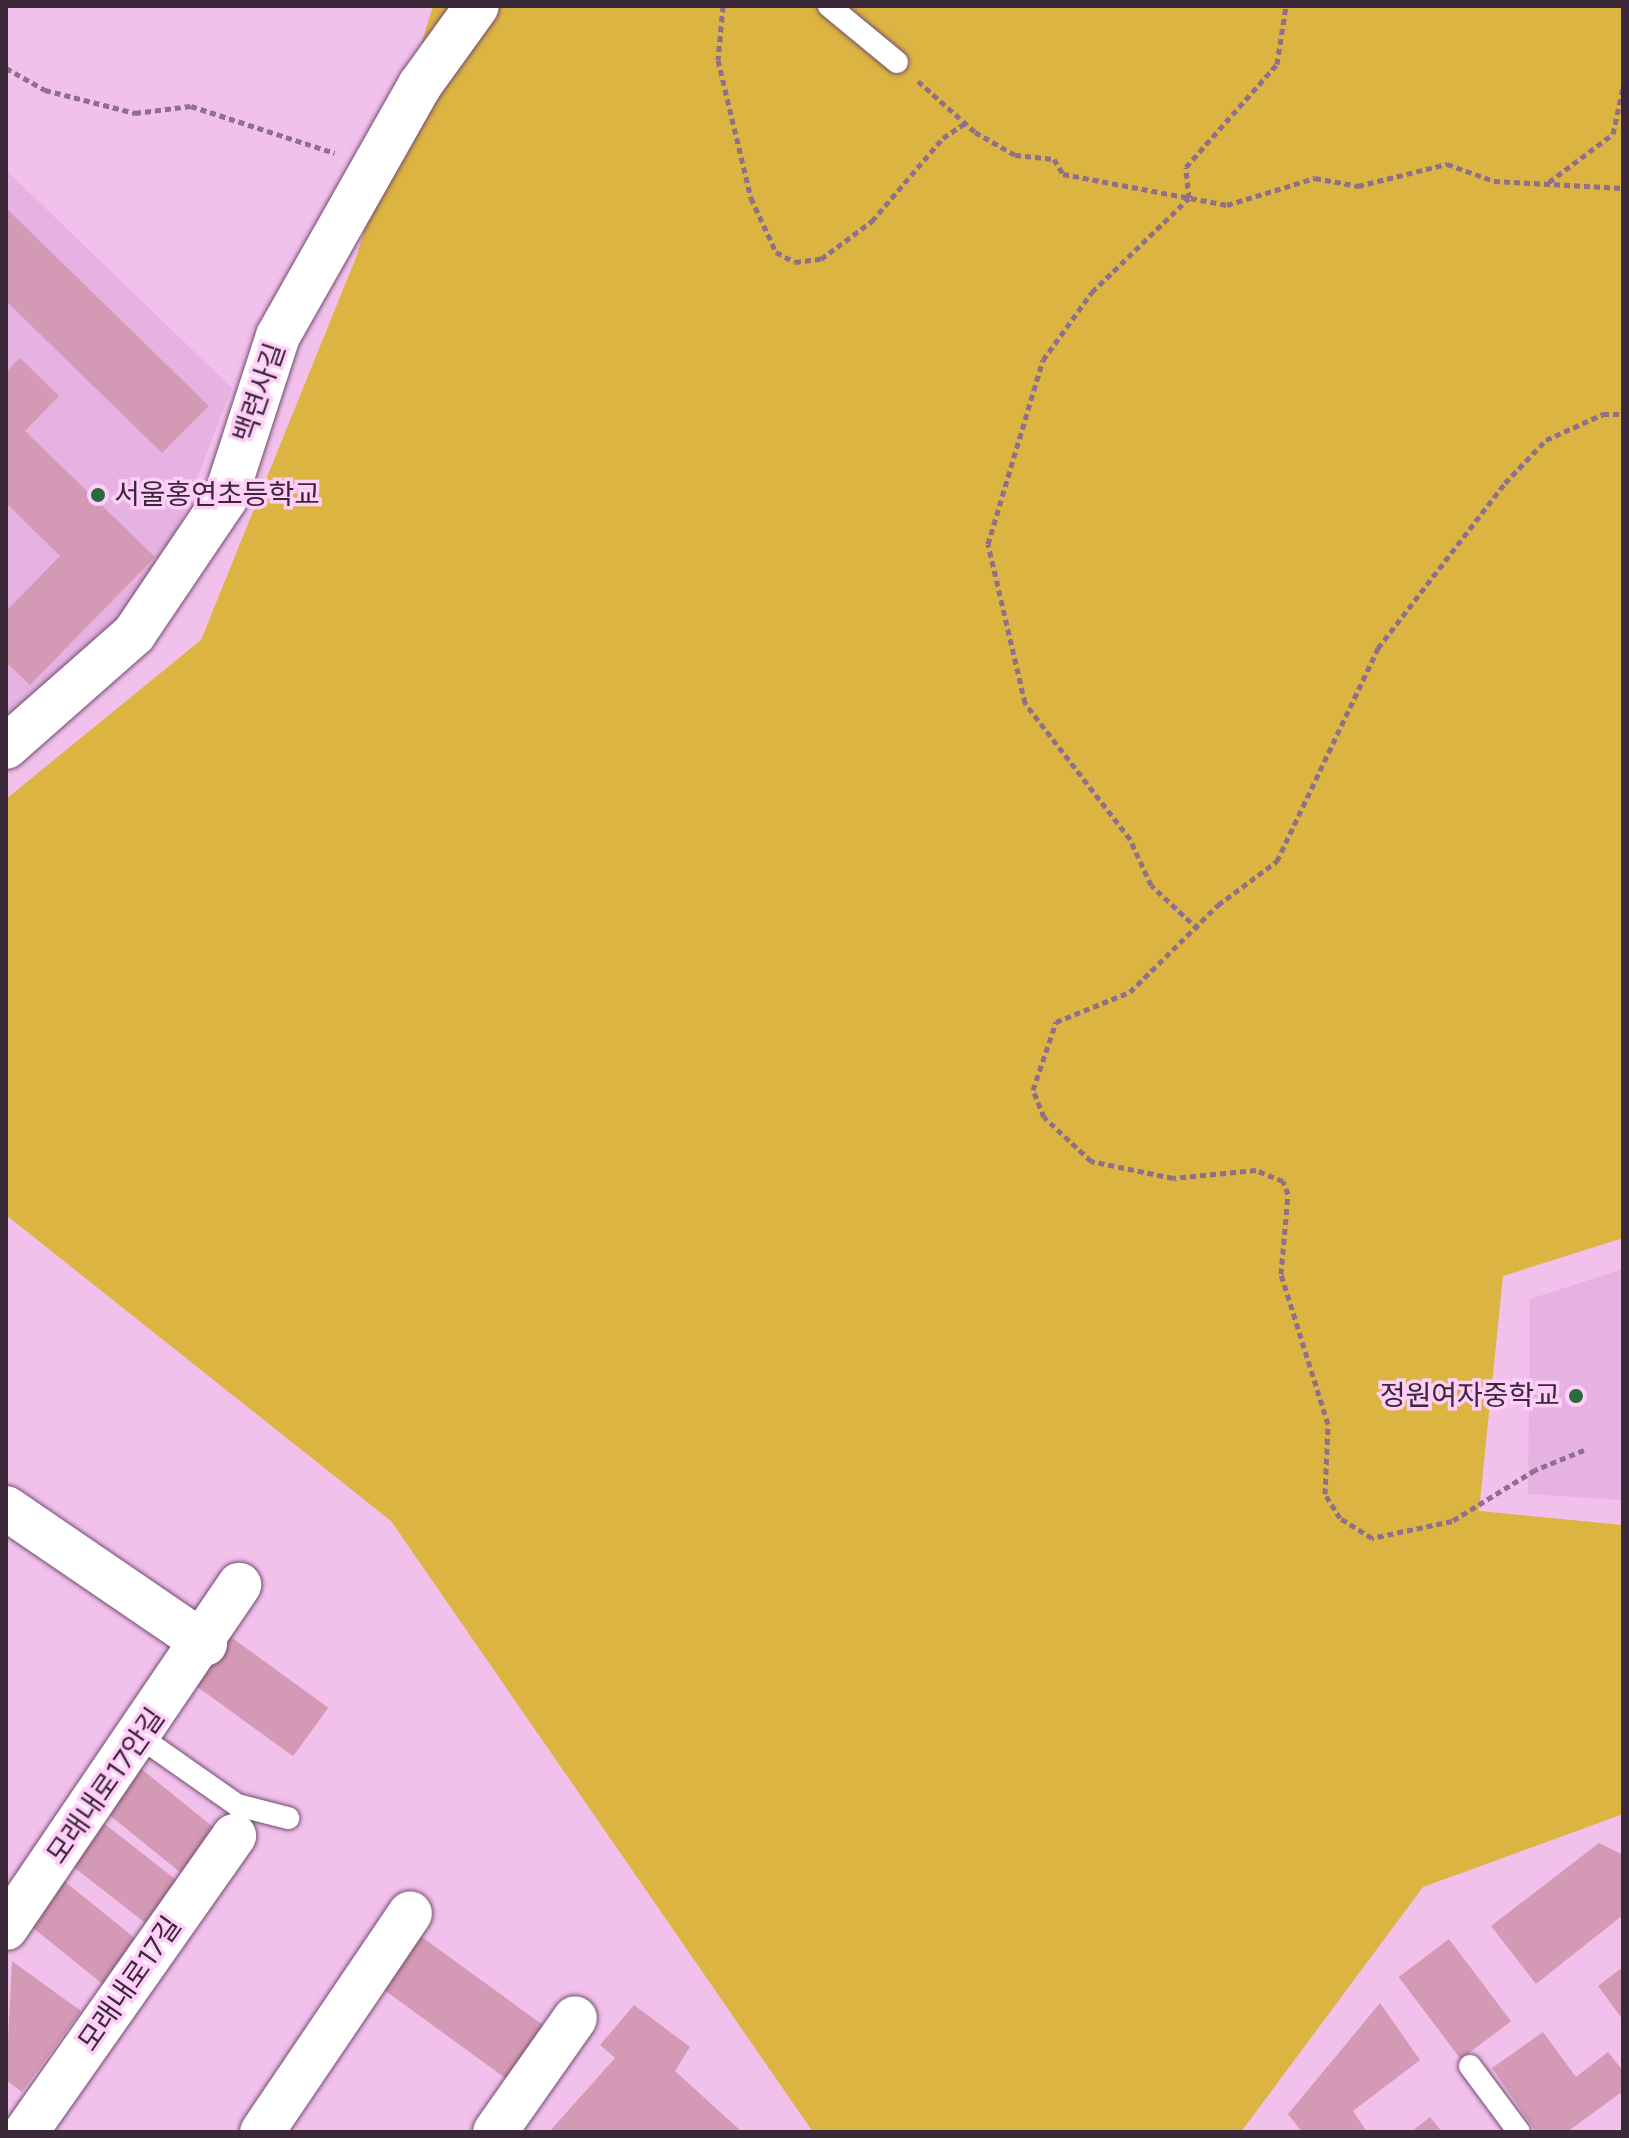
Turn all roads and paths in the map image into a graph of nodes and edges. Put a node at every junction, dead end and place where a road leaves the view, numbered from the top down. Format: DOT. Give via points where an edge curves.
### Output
graph roads {
  1 [pos="477,6"];
  2 [pos="723,6"];
  3 [pos="829,6"];
  4 [pos="1286,6"];
  5 [pos="897,62"];
  6 [pos="6,68"];
  7 [pos="1623,87"];
  8 [pos="965,123"];
  9 [pos="374,167"];
  10 [pos="1549,182"];
  11 [pos="1623,188"];
  12 [pos="1189,198"];
  13 [pos="1623,414"];
  14 [pos="6,747"];
  15 [pos="1198,929"];
  16 [pos="1584,1450"];
  17 [pos="6,1508"];
  18 [pos="239,1585"];
  19 [pos="205,1644"];
  20 [pos="140,1737"];
  21 [pos="288,1818"];
  22 [pos="234,1836"];
  23 [pos="410,1913"];
  24 [pos="6,1928"];
  25 [pos="575,2018"];
  26 [pos="1470,2066"];
  27 [pos="26,2132"];
  28 [pos="262,2132"];
  29 [pos="495,2132"];
  30 [pos="1519,2132"];
  1 -- 9 [label="street, 백련사길"];
  2 -- 8 [label="path" via="718,60 751,198 776,252 785,257 821,259 872,221 933,149"];
  3 -- 5 [label="lane"];
  4 -- 12 [label="path" via="1277,64 1186,167"];
  5 -- 8 [label="path"];
  6 -- 9 [label="path" via="45,90 135,113 191,106"];
  7 -- 10 [label="path" via="1613,134"];
  8 -- 12 [label="path" via="1015,155 1054,159 1063,174"];
  9 -- 14 [label="street, 백련사길" via="278,336 225,499 134,634"];
  10 -- 11 [label="path"];
  10 -- 12 [label="path" via="1494,181 1447,164 1358,186 1315,178 1227,205"];
  12 -- 15 [label="path" via="1092,292 1072,330 1043,360 988,544 1025,703 1130,839 1151,885"];
  13 -- 15 [label="path" via="1603,414 1546,440 1457,539 1378,648 1306,791 1295,834 1277,861 1218,905"];
  15 -- 16 [label="path" via="1130,992 1056,1022 1033,1090 1044,1117 1091,1161 1173,1178 1256,1170 1283,1181 1288,1194 1281,1274 1328,1424 1325,1494 1340,1518 1372,1538 1452,1521 1535,1470"];
  17 -- 19 [label="street"];
  18 -- 19 [label="street, 모래내로17안길"];
  19 -- 20 [label="street, 모래내로17안길"];
  20 -- 21 [label="lane" via="237,1805"];
  20 -- 24 [label="street, 모래내로17안길"];
  22 -- 27 [label="street, 모래내로17길"];
  23 -- 28 [label="street"];
  25 -- 29 [label="street"];
  26 -- 30 [label="lane"];
}
